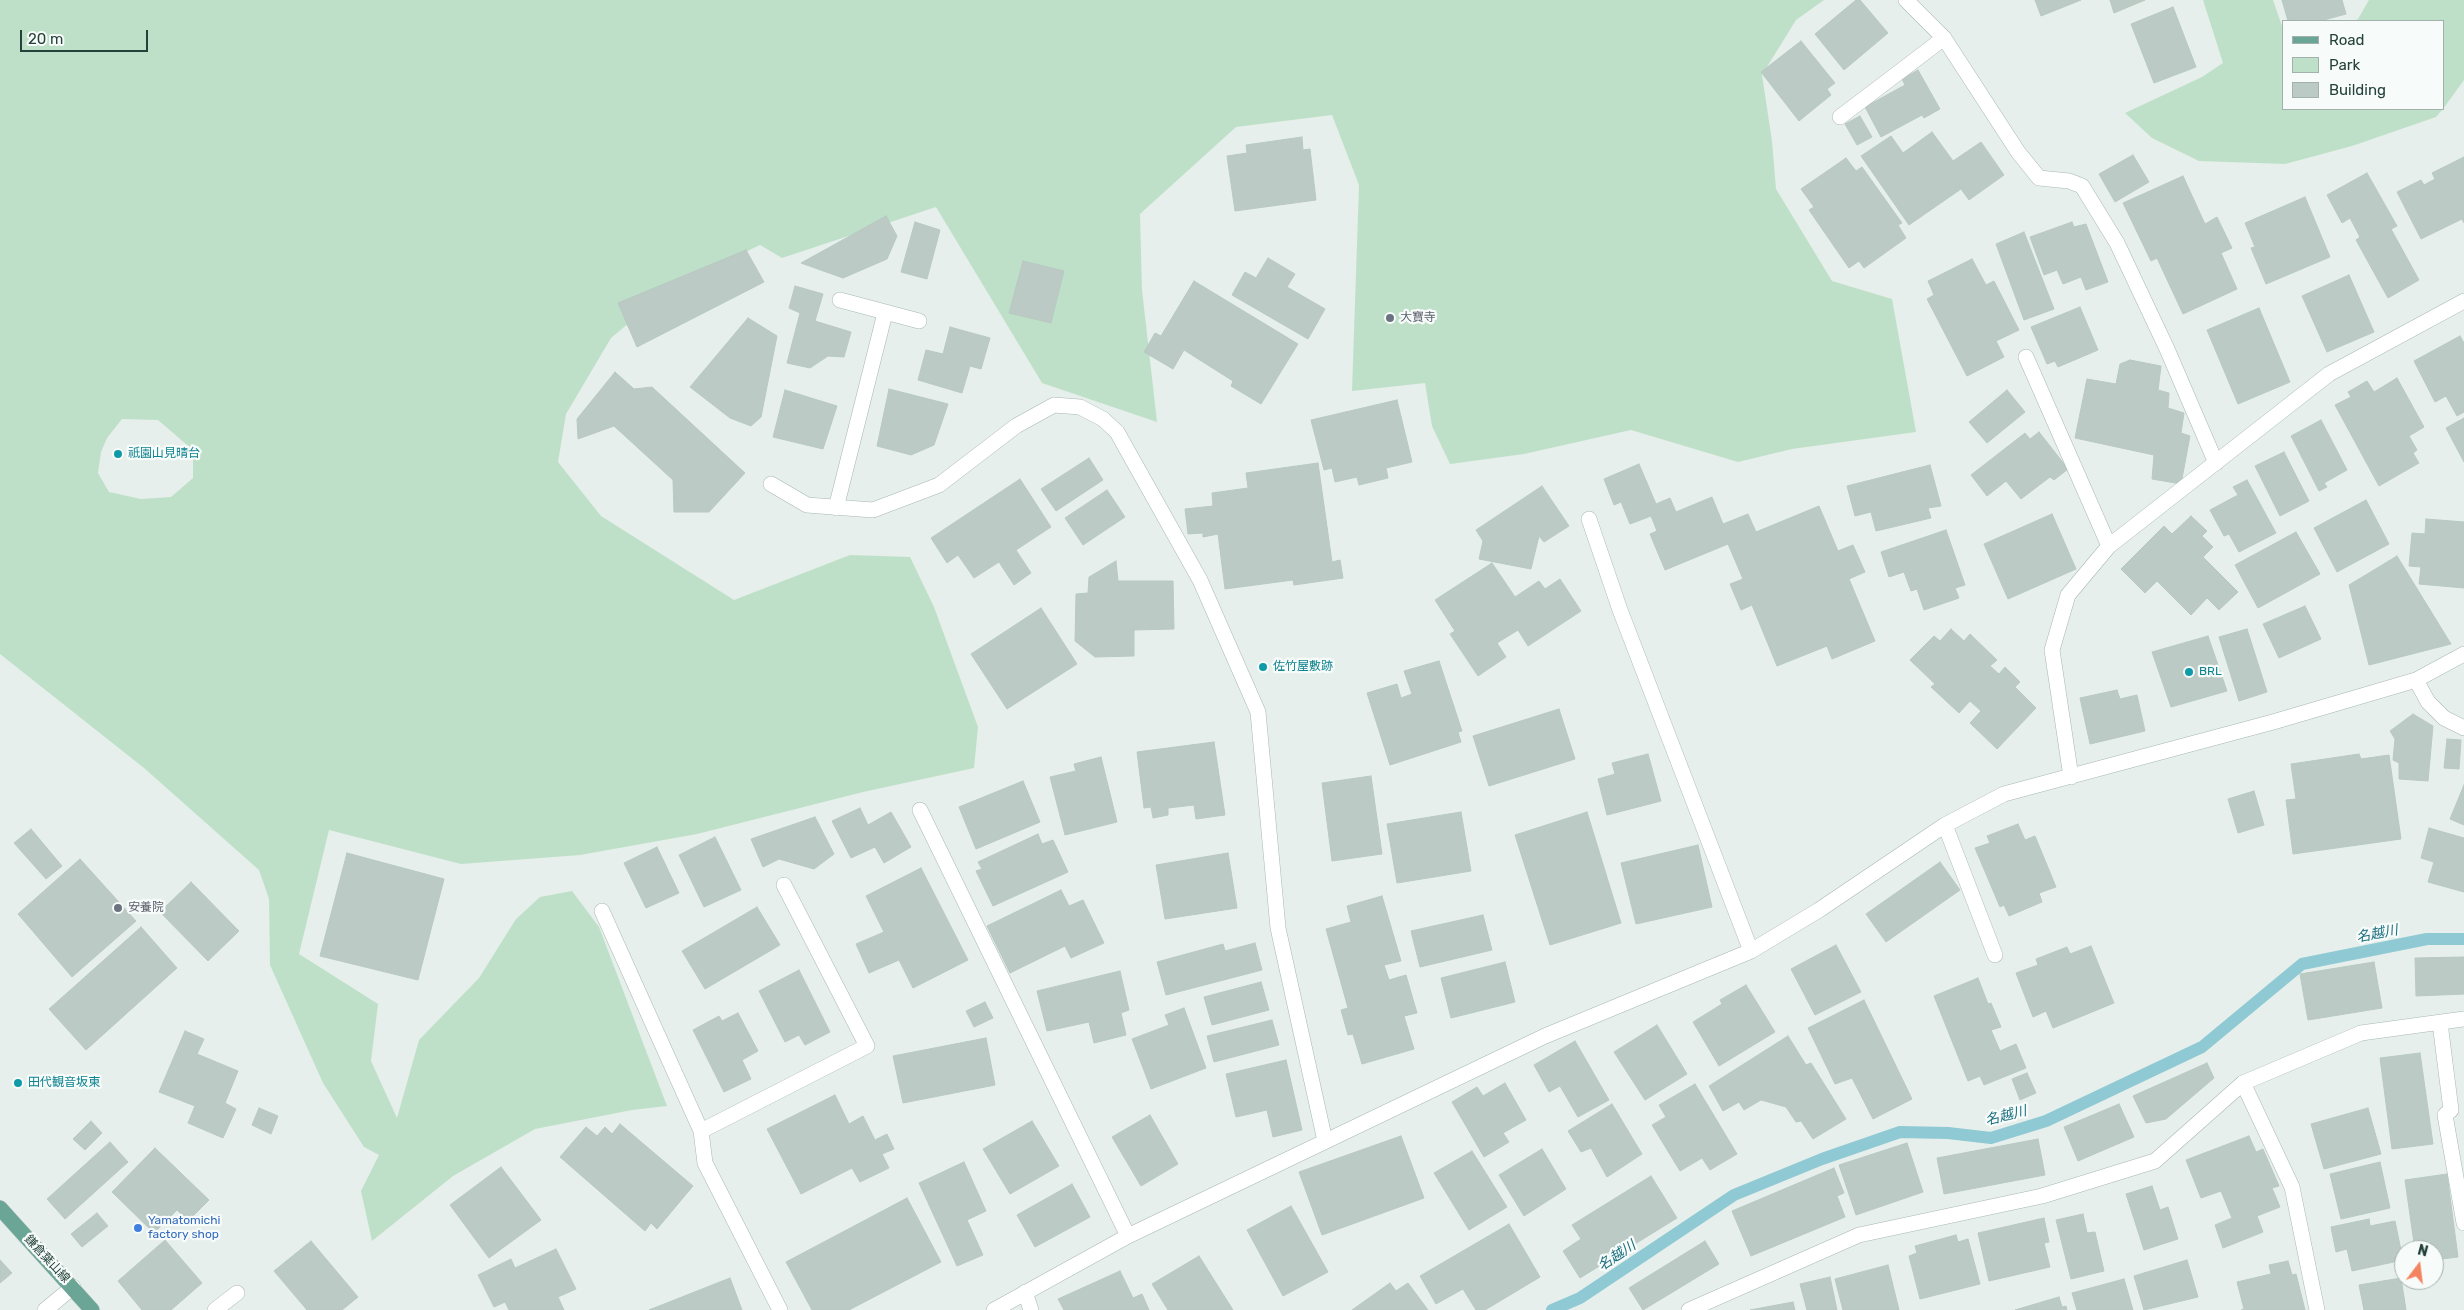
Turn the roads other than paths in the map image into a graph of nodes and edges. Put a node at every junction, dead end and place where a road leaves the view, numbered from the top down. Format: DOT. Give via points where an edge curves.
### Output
graph roads {
  1 [pos="1906,0"];
  2 [pos="1944,38"];
  3 [pos="1840,117"];
  4 [pos="840,300"];
  5 [pos="2464,301"];
  6 [pos="884,313"];
  7 [pos="920,322"];
  8 [pos="2026,357"];
  9 [pos="2216,463"];
  10 [pos="771,484"];
  11 [pos="836,508"];
  12 [pos="1589,519"];
  13 [pos="2109,546"];
  14 [pos="2464,654"];
  15 [pos="2416,680"];
  16 [pos="2464,728"];
  17 [pos="2070,777"];
  18 [pos="920,810"];
  19 [pos="1945,825"];
  20 [pos="784,885"];
  21 [pos="602,911"];
  22 [pos="1752,951"];
  23 [pos="1995,955"];
  24 [pos="2464,1019"];
  25 [pos="2440,1022"];
  26 [pos="2243,1083"];
  27 [pos="701,1131"];
  28 [pos="1325,1141"];
  29 [pos="0,1208"];
  30 [pos="2464,1223"];
  31 [pos="1128,1236"];
  32 [pos="73,1287"];
  33 [pos="1025,1292"];
  34 [pos="237,1293"];
  35 [pos="45,1310"];
  36 [pos="92,1310"];
  37 [pos="215,1310"];
  38 [pos="780,1310"];
  39 [pos="994,1310"];
  40 [pos="1031,1310"];
  41 [pos="1689,1310"];
  42 [pos="2317,1310"];
  1 -- 2 [label="street"];
  2 -- 3 [label="street"];
  2 -- 9 [label="street" via="2018,152 2039,178 2069,181 2082,186 2118,243"];
  4 -- 6 [label="street"];
  5 -- 9 [label="street" via="2329,374"];
  6 -- 7 [label="street"];
  6 -- 11 [label="street"];
  8 -- 13 [label="street"];
  9 -- 13 [label="street"];
  10 -- 11 [label="street" via="807,505"];
  11 -- 28 [label="street" via="873,510 939,485 1016,426 1054,405 1080,407 1103,419 1117,432 1200,580 1258,712 1278,928"];
  12 -- 22 [label="street" via="1620,610"];
  13 -- 17 [label="street" via="2068,595 2052,650"];
  14 -- 15 [label="street"];
  15 -- 16 [label="street" via="2428,702 2444,718"];
  15 -- 17 [label="street"];
  17 -- 19 [label="street" via="2004,794"];
  18 -- 31 [label="street"];
  19 -- 22 [label="street"];
  19 -- 23 [label="street"];
  20 -- 27 [label="street" via="867,1046"];
  21 -- 27 [label="street"];
  22 -- 28 [label="street" via="1545,1036"];
  24 -- 25 [label="street"];
  25 -- 26 [label="street" via="2361,1033"];
  25 -- 30 [label="street" via="2451,1110 2445,1115"];
  26 -- 41 [label="street" via="2155,1161 2042,1196 1860,1235"];
  26 -- 42 [label="street" via="2292,1187"];
  27 -- 38 [label="street" via="706,1163"];
  28 -- 31 [label="street"];
  29 -- 32 [label="main road, 鎌倉葉山線"];
  31 -- 33 [label="street"];
  32 -- 35 [label="street"];
  32 -- 36 [label="main road, 鎌倉葉山線"];
  33 -- 39 [label="street"];
  33 -- 40 [label="street"];
  34 -- 37 [label="street"];
}
